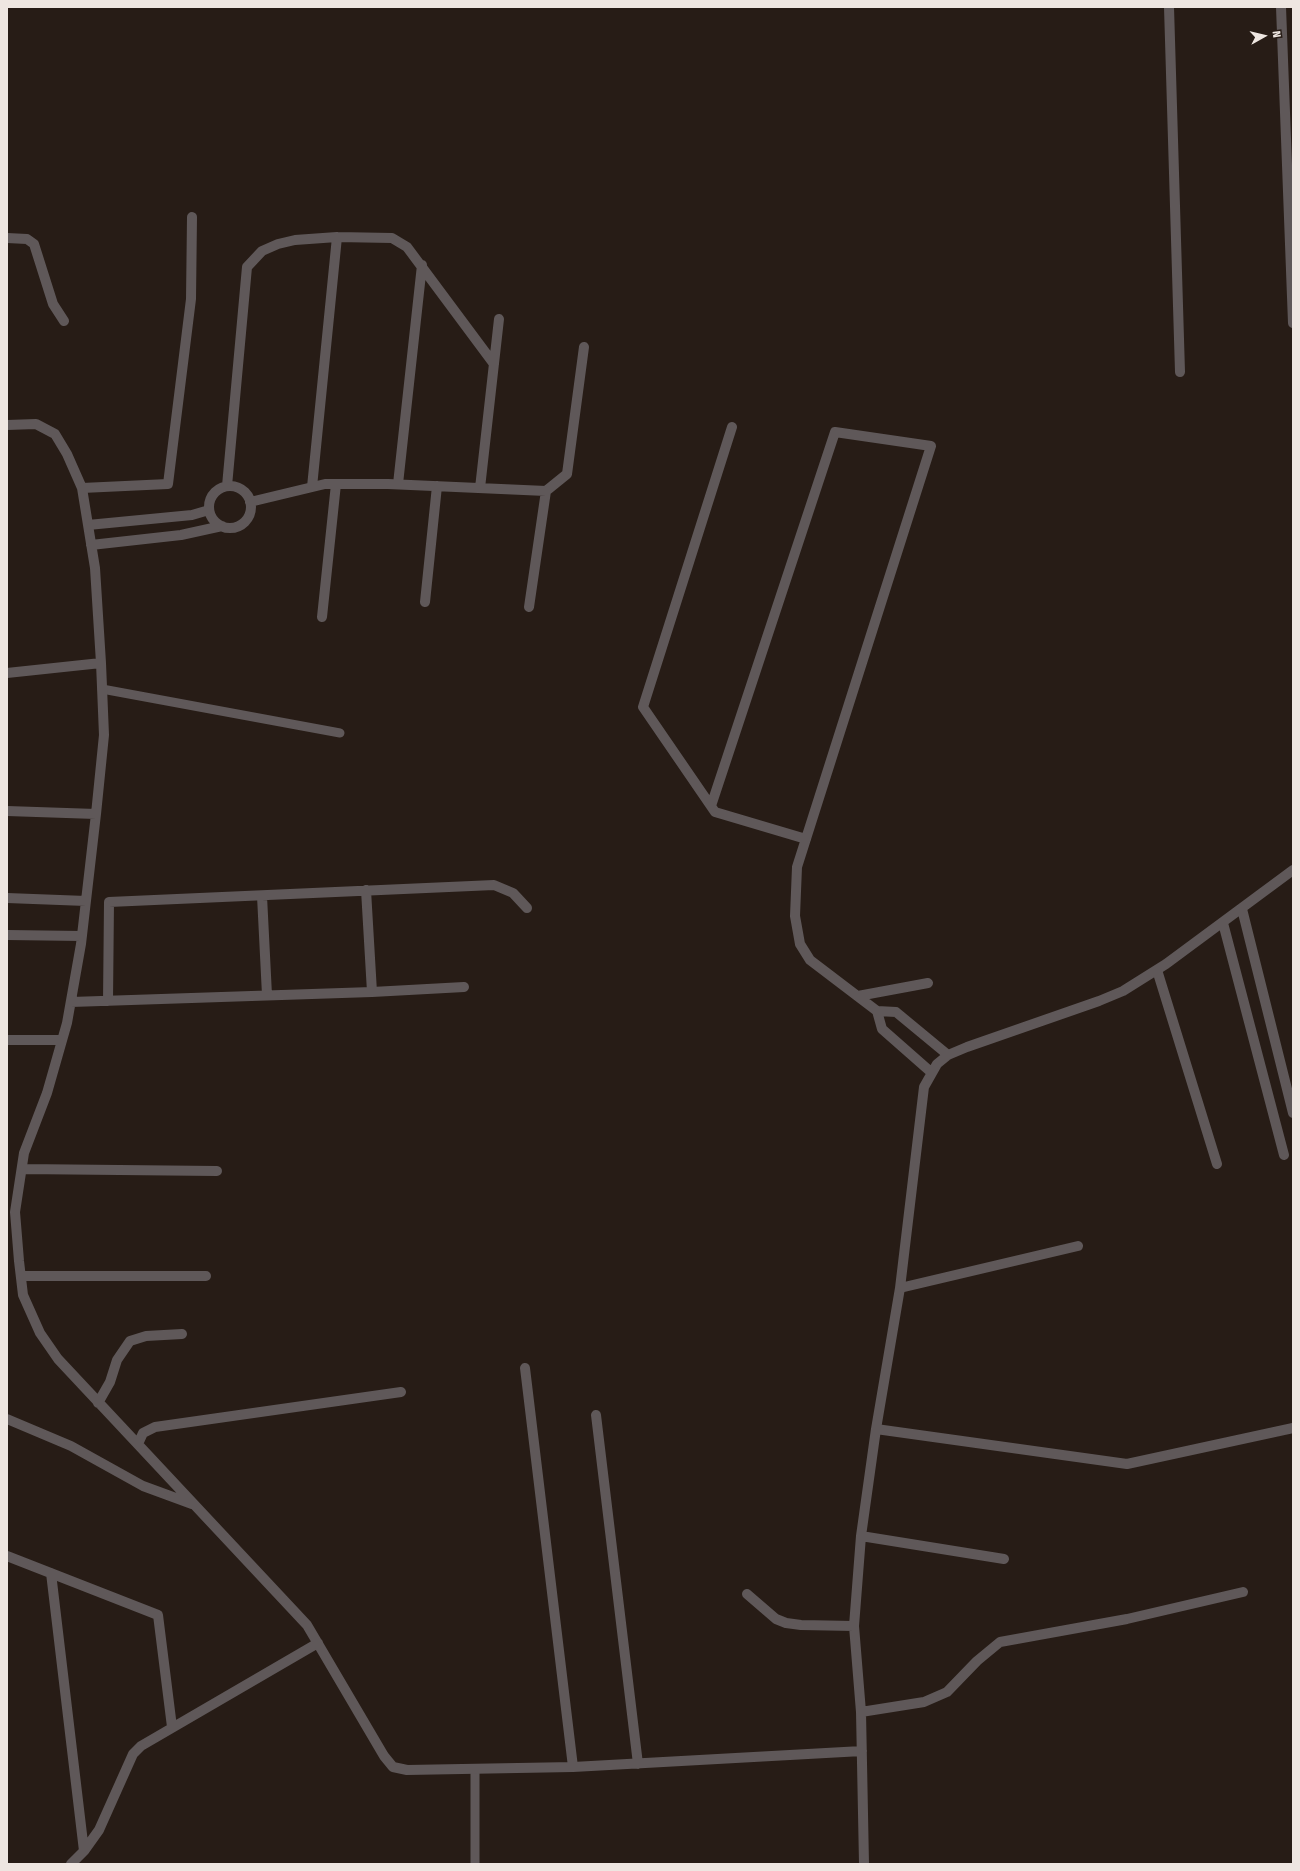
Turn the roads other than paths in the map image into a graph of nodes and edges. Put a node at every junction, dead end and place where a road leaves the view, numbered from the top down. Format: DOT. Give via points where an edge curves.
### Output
graph roads {
  1 [pos="1169,7"];
  2 [pos="1281,7"];
  3 [pos="192,217"];
  4 [pos="337,237"];
  5 [pos="7,238"];
  6 [pos="422,265"];
  7 [pos="499,319"];
  8 [pos="64,321"];
  9 [pos="1293,323"];
  10 [pos="584,347"];
  11 [pos="494,364"];
  12 [pos="1180,372"];
  13 [pos="7,425"];
  14 [pos="732,427"];
  15 [pos="336,484"];
  16 [pos="398,484"];
  17 [pos="227,486"];
  18 [pos="437,486"];
  19 [pos="312,487"];
  20 [pos="82,488"];
  21 [pos="480,488"];
  22 [pos="546,491"];
  23 [pos="250,502"];
  24 [pos="209,510"];
  25 [pos="88,524"];
  26 [pos="222,526"];
  27 [pos="91,545"];
  28 [pos="425,602"];
  29 [pos="529,607"];
  30 [pos="322,617"];
  31 [pos="101,664"];
  32 [pos="7,673"];
  33 [pos="102,689"];
  34 [pos="340,733"];
  35 [pos="710,806"];
  36 [pos="7,811"];
  37 [pos="96,814"];
  38 [pos="806,839"];
  39 [pos="1293,870"];
  40 [pos="366,890"];
  41 [pos="262,896"];
  42 [pos="7,898"];
  43 [pos="86,901"];
  44 [pos="527,908"];
  45 [pos="1242,909"];
  46 [pos="1223,923"];
  47 [pos="7,935"];
  48 [pos="82,936"];
  49 [pos="1157,970"];
  50 [pos="928,983"];
  51 [pos="464,987"];
  52 [pos="372,992"];
  53 [pos="267,995"];
  54 [pos="858,996"];
  55 [pos="108,1000"];
  56 [pos="71,1002"];
  57 [pos="877,1011"];
  58 [pos="7,1040"];
  59 [pos="62,1040"];
  60 [pos="948,1056"];
  61 [pos="932,1073"];
  62 [pos="1293,1113"];
  63 [pos="1284,1155"];
  64 [pos="1218,1164"];
  65 [pos="22,1169"];
  66 [pos="217,1171"];
  67 [pos="1078,1246"];
  68 [pos="21,1276"];
  69 [pos="206,1276"];
  70 [pos="900,1288"];
  71 [pos="182,1334"];
  72 [pos="525,1368"];
  73 [pos="401,1392"];
  74 [pos="98,1403"];
  75 [pos="596,1415"];
  76 [pos="7,1419"];
  77 [pos="1293,1428"];
  78 [pos="876,1429"];
  79 [pos="138,1444"];
  80 [pos="195,1506"];
  81 [pos="861,1536"];
  82 [pos="7,1556"];
  83 [pos="1004,1559"];
  84 [pos="51,1574"];
  85 [pos="1243,1592"];
  86 [pos="747,1594"];
  87 [pos="854,1626"];
  88 [pos="318,1643"];
  89 [pos="861,1712"];
  90 [pos="172,1727"];
  91 [pos="862,1751"];
  92 [pos="638,1764"];
  93 [pos="573,1767"];
  94 [pos="475,1769"];
  95 [pos="84,1851"];
  96 [pos="71,1864"];
  97 [pos="475,1864"];
  98 [pos="864,1864"];
  1 -- 12 [label="street"];
  2 -- 9 [label="street"];
  3 -- 20 [label="street" via="190,299 168,484"];
  4 -- 6 [label="street" via="392,238 407,247"];
  4 -- 17 [label="street" via="278,244 262,251 247,267"];
  4 -- 19 [label="street"];
  5 -- 8 [label="street" via="27,239 34,244 53,304"];
  6 -- 11 [label="street"];
  6 -- 16 [label="street"];
  7 -- 11 [label="street"];
  10 -- 22 [label="street" via="567,474"];
  11 -- 21 [label="street"];
  13 -- 20 [label="street" via="36,424 54,434 67,454"];
  14 -- 35 [label="street" via="643,707"];
  15 -- 16 [label="street"];
  15 -- 19 [label="street"];
  15 -- 30 [label="street"];
  16 -- 18 [label="street"];
  17 -- 23 [label="street" via="240,488"];
  17 -- 24 [label="street" via="211,497"];
  18 -- 21 [label="street"];
  18 -- 28 [label="street"];
  19 -- 23 [label="street"];
  20 -- 25 [label="street"];
  21 -- 22 [label="street"];
  22 -- 29 [label="street"];
  23 -- 26 [label="street" via="250,512 242,524 236,527"];
  24 -- 25 [label="street" via="192,515"];
  24 -- 26 [label="street" via="211,517"];
  25 -- 27 [label="street"];
  26 -- 27 [label="street" via="181,535"];
  27 -- 31 [label="street" via="95,568"];
  31 -- 32 [label="street"];
  31 -- 33 [label="street"];
  33 -- 34 [label="lane"];
  33 -- 37 [label="street" via="104,735"];
  35 -- 38 [label="street" via="715,812"];
  35 -- 38 [label="street" via="835,432 931,446"];
  36 -- 37 [label="street"];
  37 -- 43 [label="street"];
  38 -- 54 [label="street" via="797,867 795,916 800,944 810,960"];
  39 -- 45 [label="street"];
  40 -- 41 [label="street"];
  40 -- 44 [label="street" via="494,885 514,893"];
  40 -- 52 [label="street"];
  41 -- 53 [label="street"];
  41 -- 55 [label="street" via="109,902"];
  42 -- 43 [label="street"];
  43 -- 48 [label="street"];
  45 -- 46 [label="street"];
  45 -- 62 [label="street"];
  46 -- 49 [label="street"];
  46 -- 63 [label="street"];
  47 -- 48 [label="street"];
  48 -- 56 [label="street"];
  49 -- 60 [label="street" via="1123,991 1099,1001 966,1047"];
  49 -- 64 [label="street"];
  50 -- 54 [label="street"];
  51 -- 52 [label="street"];
  52 -- 53 [label="street"];
  53 -- 55 [label="street"];
  54 -- 57 [label="street"];
  55 -- 56 [label="street"];
  56 -- 59 [label="street"];
  57 -- 60 [label="street" via="896,1012"];
  57 -- 61 [label="street" via="882,1029"];
  58 -- 59 [label="street"];
  59 -- 65 [label="street" via="47,1093 24,1153"];
  60 -- 61 [label="street" via="937,1064"];
  61 -- 70 [label="street" via="924,1087"];
  65 -- 66 [label="street"];
  65 -- 68 [label="street" via="15,1212"];
  67 -- 70 [label="street"];
  68 -- 69 [label="street"];
  68 -- 74 [label="street" via="23,1295 40,1332 58,1359"];
  70 -- 78 [label="street"];
  71 -- 74 [label="street" via="146,1336 130,1341 117,1360 110,1382"];
  72 -- 93 [label="street"];
  73 -- 79 [label="street" via="155,1427 142,1433"];
  74 -- 79 [label="street"];
  75 -- 92 [label="street"];
  76 -- 80 [label="street" via="71,1446 143,1486"];
  77 -- 78 [label="street" via="1127,1464"];
  78 -- 81 [label="street"];
  79 -- 80 [label="street"];
  80 -- 88 [label="street" via="307,1625"];
  81 -- 83 [label="street"];
  81 -- 87 [label="street"];
  82 -- 84 [label="street"];
  84 -- 90 [label="street" via="158,1615"];
  84 -- 95 [label="street"];
  85 -- 89 [label="street" via="1127,1619 1000,1642 947,1692 924,1702"];
  86 -- 87 [label="street" via="776,1619 786,1623"];
  87 -- 89 [label="street"];
  88 -- 90 [label="street"];
  88 -- 94 [label="street" via="384,1756 393,1767 407,1770"];
  89 -- 91 [label="street"];
  90 -- 95 [label="street" via="141,1746 133,1754 99,1830"];
  91 -- 92 [label="street"];
  91 -- 98 [label="street"];
  92 -- 93 [label="street"];
  93 -- 94 [label="street"];
  94 -- 97 [label="lane"];
  95 -- 96 [label="street"];
}
